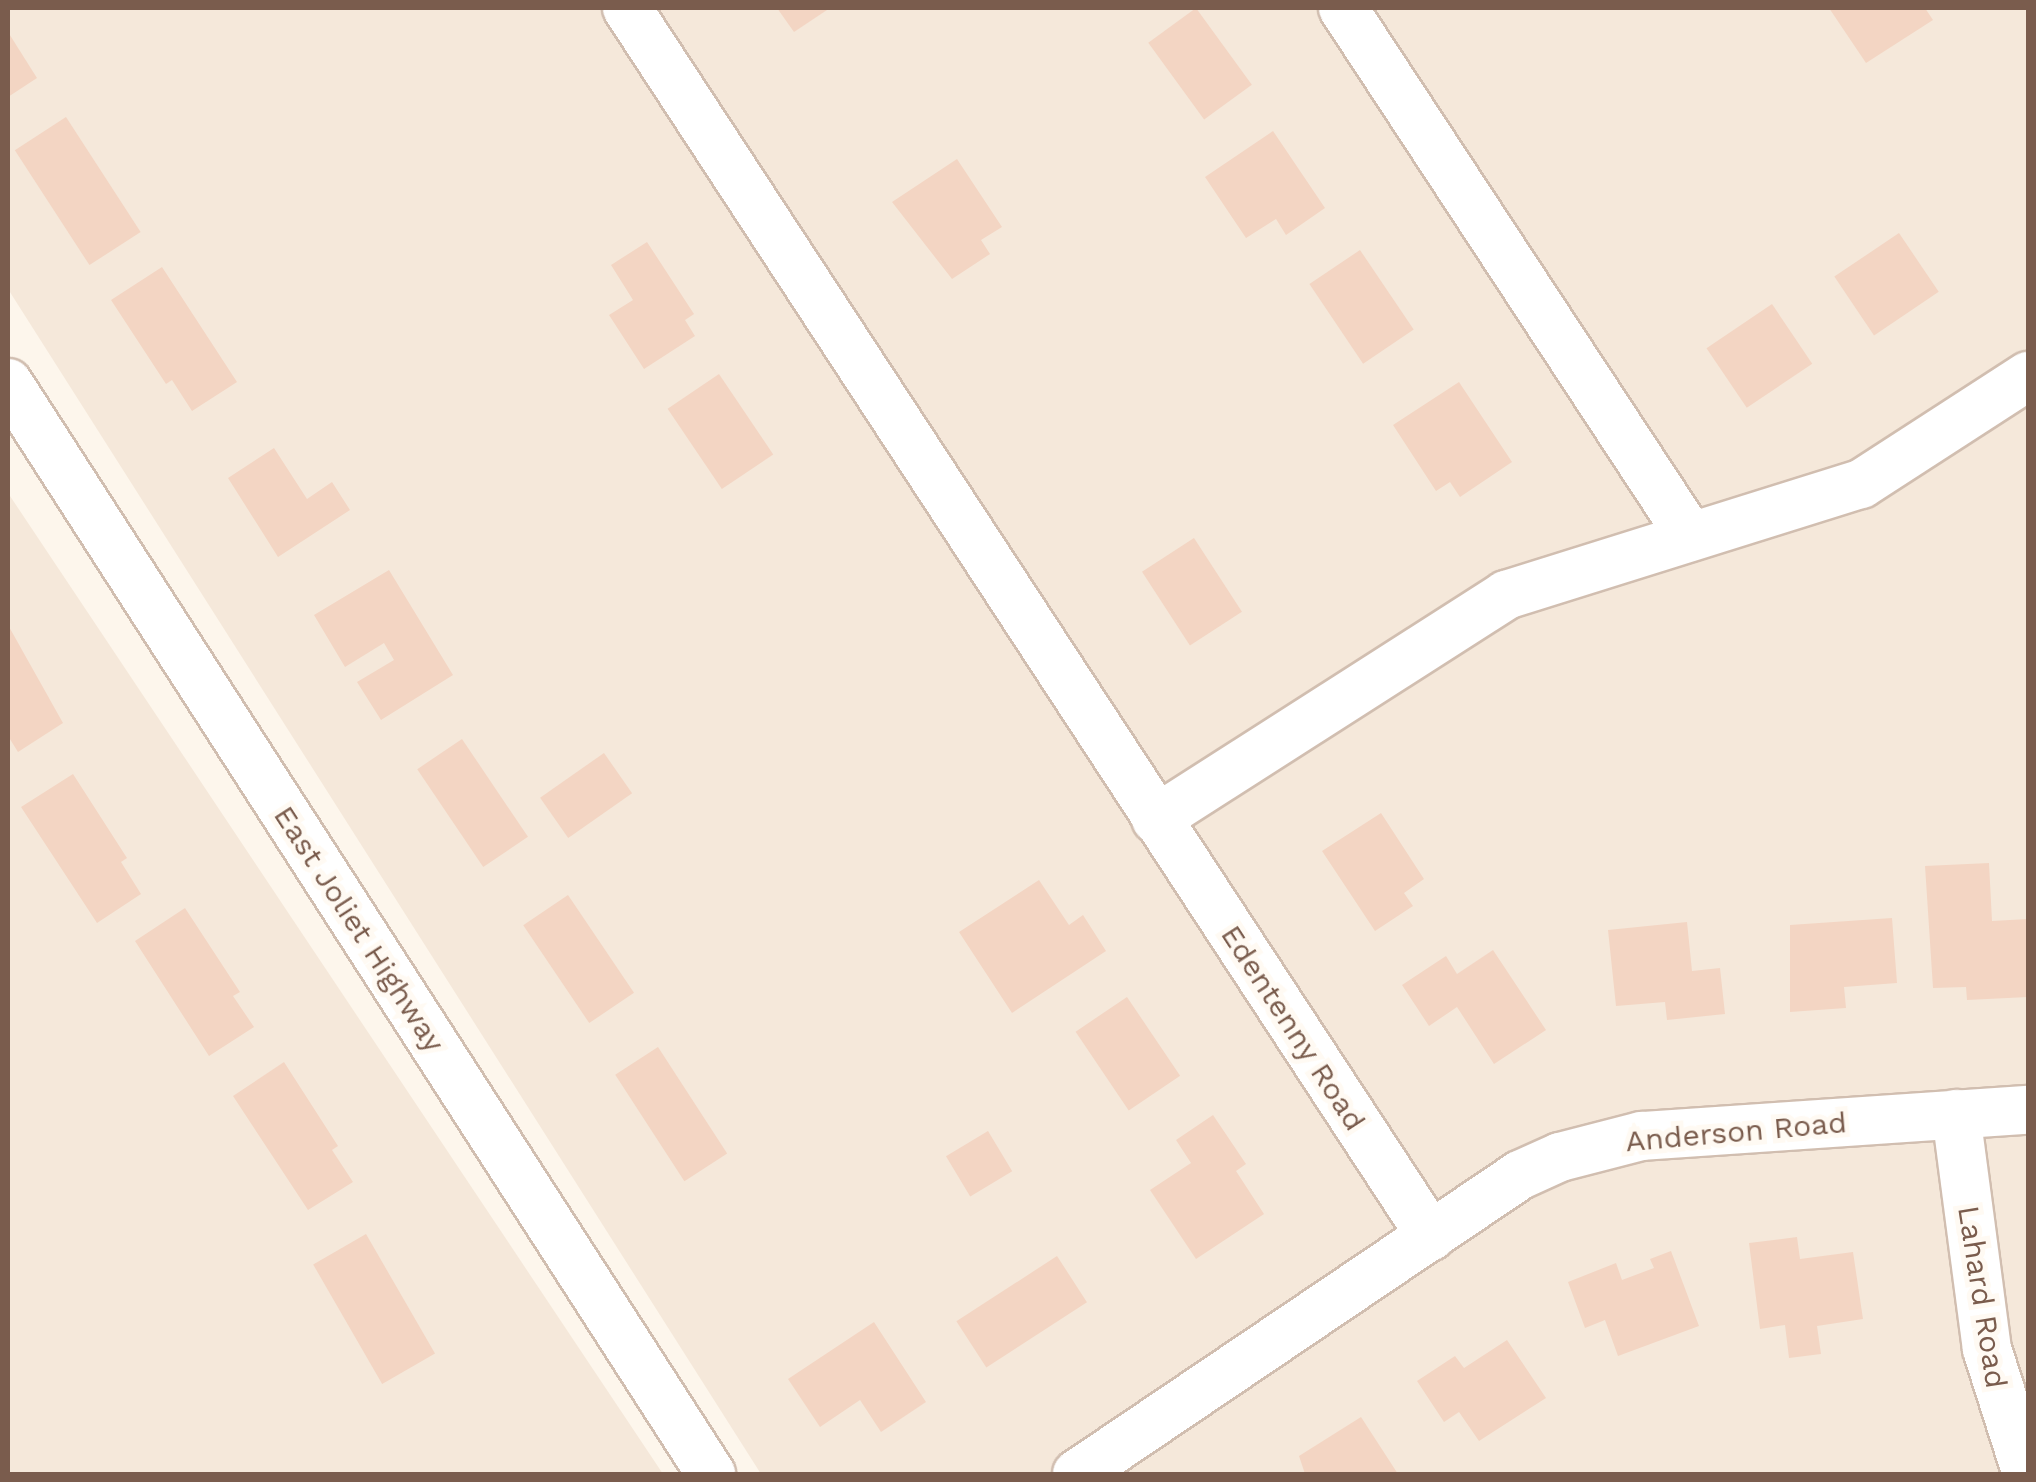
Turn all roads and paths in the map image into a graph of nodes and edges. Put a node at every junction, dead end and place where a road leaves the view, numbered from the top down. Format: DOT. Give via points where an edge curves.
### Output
graph roads {
  1 [pos="627,8"];
  2 [pos="1343,8"];
  3 [pos="2028,376"];
  4 [pos="8,383"];
  5 [pos="1690,536"];
  6 [pos="1156,819"];
  7 [pos="2028,1110"];
  8 [pos="1956,1114"];
  9 [pos="1431,1236"];
  10 [pos="711,1474"];
  11 [pos="1077,1474"];
  12 [pos="2027,1474"];
  1 -- 6 [label="street, Edentenny Road"];
  2 -- 5 [label="street"];
  3 -- 5 [label="street" via="1861,484"];
  4 -- 10 [label="street, East Joliet Highway"];
  5 -- 6 [label="street" via="1506,594"];
  6 -- 9 [label="street, Edentenny Road"];
  7 -- 8 [label="street, Anderson Road"];
  8 -- 9 [label="street, Anderson Road" via="1600,1144 1520,1175"];
  8 -- 12 [label="street, Lahard Road" via="1986,1349"];
  9 -- 11 [label="street, Anderson Road"];
}
